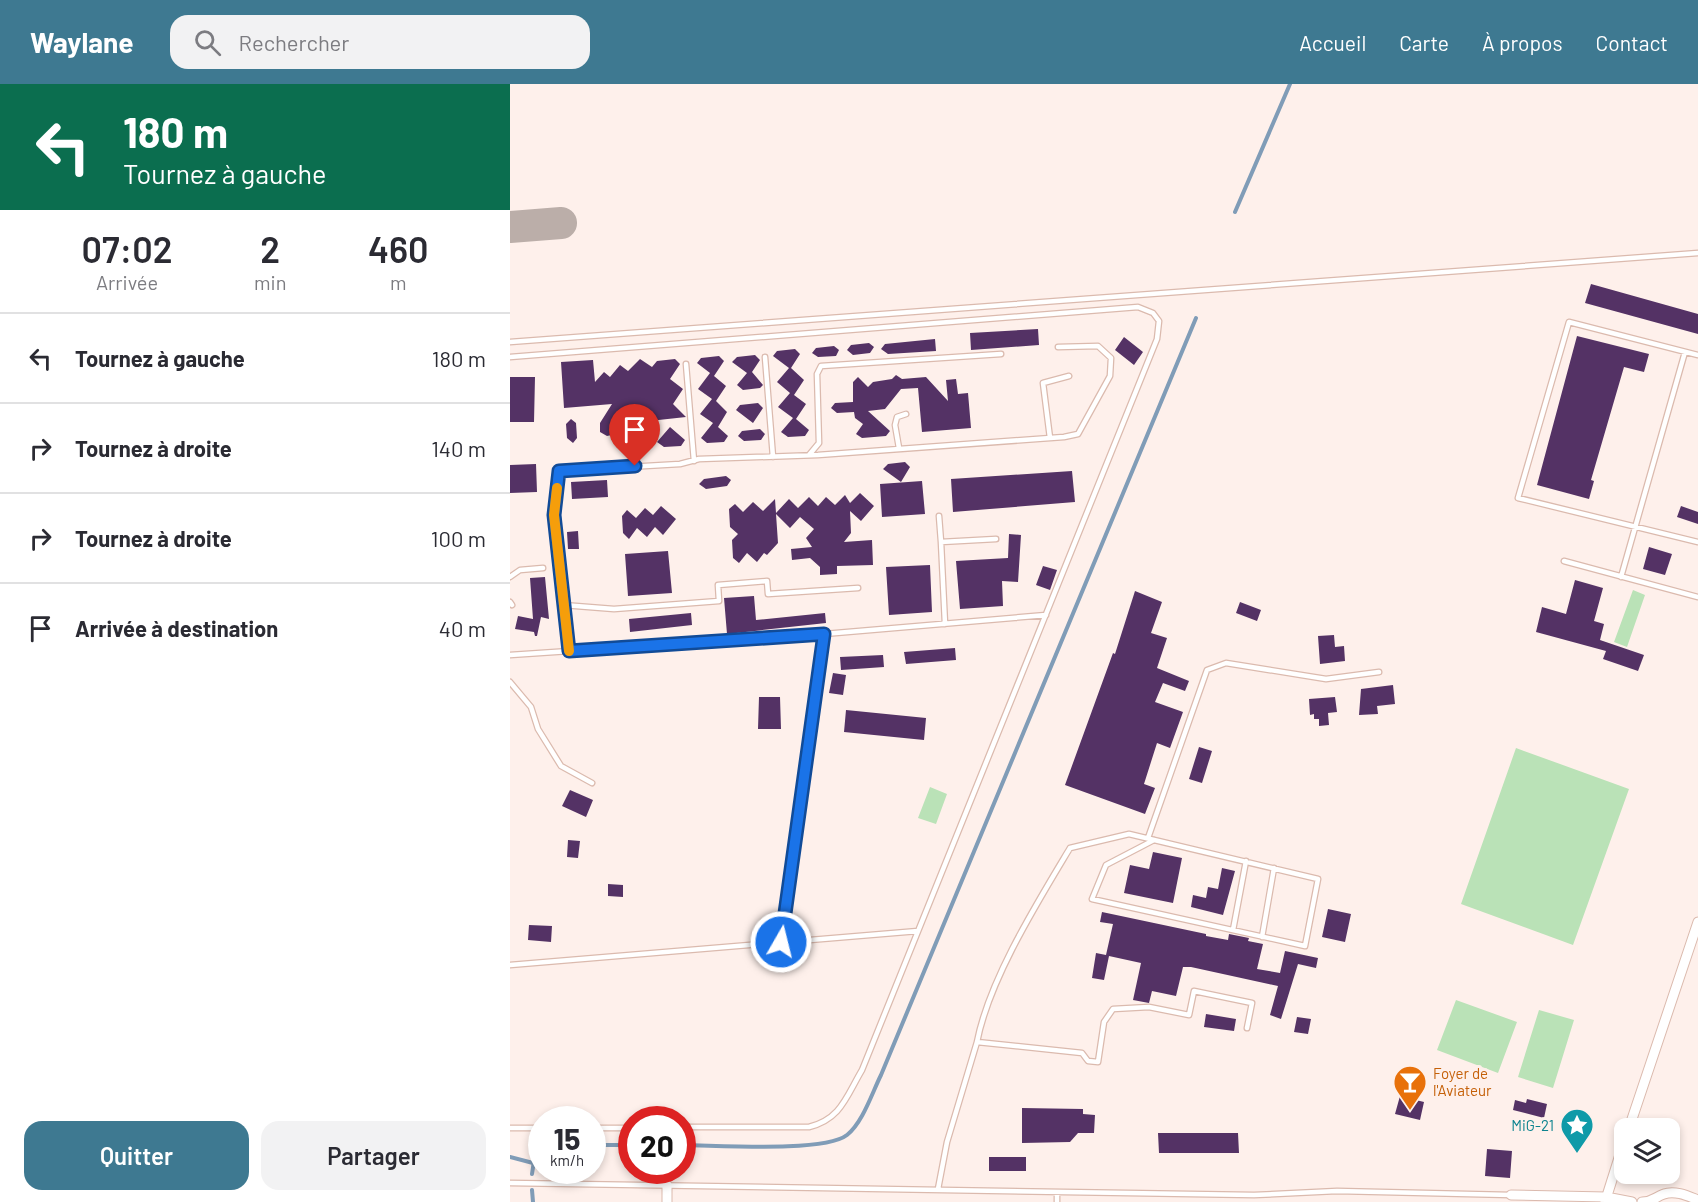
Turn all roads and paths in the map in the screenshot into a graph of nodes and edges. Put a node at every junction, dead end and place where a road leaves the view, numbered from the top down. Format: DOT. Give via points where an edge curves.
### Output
graph roads {
  1 [pos="1698,253"];
  2 [pos="510,342"];
  3 [pos="1058,347"];
  4 [pos="1685,352"];
  5 [pos="1000,354"];
  6 [pos="1698,355"];
  7 [pos="510,357"];
  8 [pos="765,357"];
  9 [pos="686,364"];
  10 [pos="1069,376"];
  11 [pos="906,414"];
  12 [pos="1050,438"];
  13 [pos="899,448"];
  14 [pos="809,456"];
  15 [pos="773,457"];
  16 [pos="694,460"];
  17 [pos="939,516"];
  18 [pos="1635,527"];
  19 [pos="996,540"];
  20 [pos="941,542"];
  21 [pos="1698,542"];
  22 [pos="1564,561"];
  23 [pos="543,568"];
  24 [pos="1621,577"];
  25 [pos="510,578"];
  26 [pos="858,588"];
  27 [pos="1698,597"];
  28 [pos="563,605"];
  29 [pos="1046,615"];
  30 [pos="945,624"];
  31 [pos="824,634"];
  32 [pos="569,651"];
  33 [pos="510,655"];
  34 [pos="1379,672"];
  35 [pos="510,682"];
  36 [pos="592,783"];
  37 [pos="1148,838"];
  38 [pos="1154,840"];
  39 [pos="1246,861"];
  40 [pos="1274,868"];
  41 [pos="1698,922"];
  42 [pos="1233,930"];
  43 [pos="918,931"];
  44 [pos="1262,937"];
  45 [pos="781,942"];
  46 [pos="510,965"];
  47 [pos="1247,1028"];
  48 [pos="977,1042"];
  49 [pos="1632,1118"];
  50 [pos="696,1127"];
  51 [pos="510,1128"];
  52 [pos="528,1128"];
  53 [pos="1614,1173"];
  54 [pos="510,1183"];
  55 [pos="667,1185"];
  56 [pos="938,1189"];
  57 [pos="1057,1192"];
  58 [pos="1510,1195"];
  59 [pos="1605,1200"];
  60 [pos="1698,1200"];
  61 [pos="667,1202"];
  62 [pos="1057,1202"];
  63 [pos="1632,1202"];
  64 [pos="1642,1202"];
  1 -- 2 [label="lane"];
  3 -- 12 [label="lane" via="1098,346 1111,358 1110,376 1078,434"];
  4 -- 6 [label="lane"];
  4 -- 18 [label="lane"];
  4 -- 18 [label="lane" via="1569,322 1518,498"];
  5 -- 14 [label="lane" via="821,366 816,374 819,443"];
  7 -- 29 [label="lane" via="1138,307 1153,313 1159,321 1157,339"];
  8 -- 15 [label="lane"];
  9 -- 16 [label="lane"];
  10 -- 12 [label="lane" via="1043,383"];
  11 -- 13 [label="lane" via="897,417 895,425"];
  12 -- 13 [label="lane"];
  13 -- 14 [label="lane"];
  14 -- 15 [label="lane"];
  15 -- 16 [label="lane"];
  16 -- 28 [label="lane" via="559,471 554,515"];
  17 -- 20 [label="lane"];
  18 -- 21 [label="lane"];
  18 -- 24 [label="lane"];
  19 -- 20 [label="lane"];
  20 -- 30 [label="lane"];
  22 -- 24 [label="lane"];
  23 -- 25 [label="lane" via="520,570"];
  24 -- 27 [label="lane"];
  26 -- 28 [label="lane" via="768,594 767,581 718,585 719,601 614,609"];
  28 -- 32 [label="lane"];
  29 -- 30 [label="lane"];
  29 -- 43 [label="lane"];
  30 -- 31 [label="lane"];
  31 -- 32 [label="lane"];
  31 -- 45 [label="lane"];
  32 -- 33 [label="lane"];
  34 -- 37 [label="lane" via="1326,679 1226,663 1207,670"];
  35 -- 36 [label="lane" via="531,707 538,729 561,766"];
  37 -- 38 [label="lane"];
  37 -- 48 [label="lane" via="1129,834 1070,848 982,1013"];
  38 -- 39 [label="lane"];
  38 -- 42 [label="lane" via="1106,865 1092,899"];
  39 -- 40 [label="lane"];
  39 -- 42 [label="lane"];
  40 -- 44 [label="lane"];
  40 -- 44 [label="lane" via="1318,879 1305,946"];
  41 -- 49 [label="street"];
  42 -- 44 [label="lane"];
  43 -- 45 [label="lane"];
  43 -- 50 [label="lane" via="862,1070 836,1114 825,1123 809,1127"];
  45 -- 46 [label="lane"];
  47 -- 48 [label="lane" via="1252,1003 1194,991 1189,1015 1149,1006 1113,1009 1104,1022 1098,1062 1088,1061 1082,1053"];
  48 -- 56 [label="lane"];
  51 -- 52 [label="lane"];
  53 -- 59 [label="street"];
  54 -- 55 [label="lane"];
  55 -- 56 [label="lane"];
  55 -- 61 [label="street"];
  56 -- 57 [label="lane"];
  57 -- 58 [label="lane"];
  57 -- 62 [label="lane"];
  58 -- 59 [label="street"];
  59 -- 63 [label="street"];
  60 -- 64 [label="street" via="1682,1193 1665,1193 1652,1202"];
}
